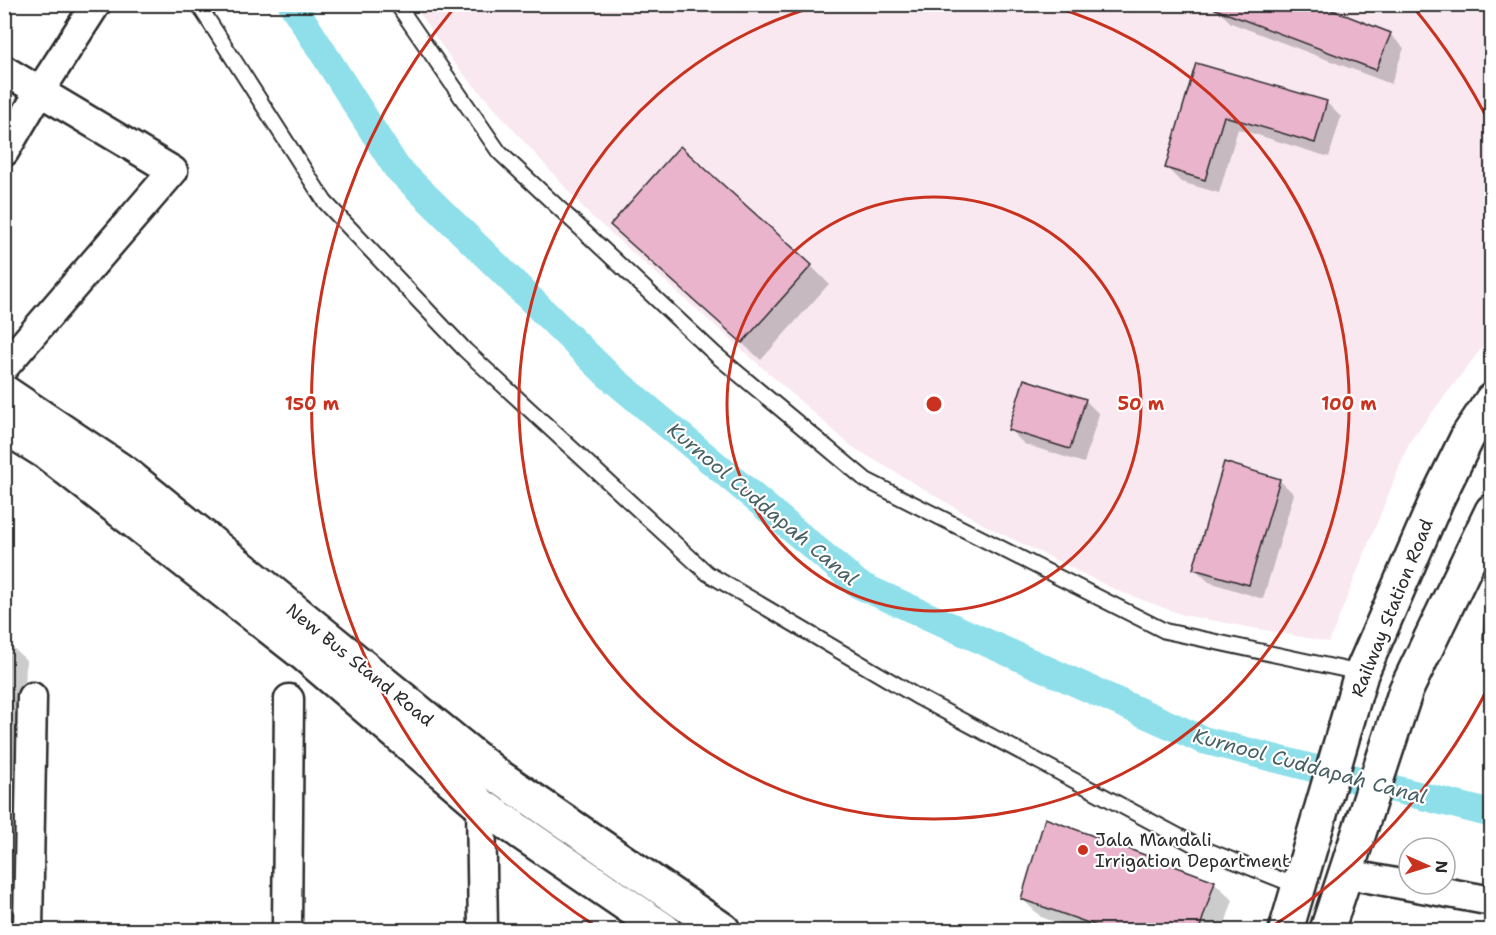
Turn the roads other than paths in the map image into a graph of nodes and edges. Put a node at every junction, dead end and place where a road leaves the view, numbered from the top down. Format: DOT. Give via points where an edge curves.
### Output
graph roads {
  1 [pos="96,4"];
  2 [pos="198,4"];
  3 [pos="397,4"];
  4 [pos="4,70"];
  5 [pos="40,91"];
  6 [pos="4,152"];
  7 [pos="4,367"];
  8 [pos="4,392"];
  9 [pos="1491,400"];
  10 [pos="4,426"];
  11 [pos="1491,511"];
  12 [pos="1361,674"];
  13 [pos="32,697"];
  14 [pos="289,699"];
  15 [pos="481,805"];
  16 [pos="1347,874"];
  17 [pos="1301,878"];
  18 [pos="1491,901"];
  19 [pos="28,930"];
  20 [pos="287,930"];
  21 [pos="483,930"];
  22 [pos="664,930"];
  23 [pos="723,930"];
  24 [pos="1286,930"];
  25 [pos="1327,930"];
  1 -- 5 [label="street"];
  2 -- 17 [label="lane" via="325,202 465,350 707,573 916,696 1197,846"];
  3 -- 12 [label="lane" via="499,152 716,355 866,480 1165,631"];
  4 -- 5 [label="street"];
  5 -- 6 [label="street"];
  5 -- 7 [label="street" via="172,171"];
  8 -- 23 [label="main road, New Bus Stand Road" via="126,474 495,774"];
  9 -- 12 [label="main road, Railway Station Road" via="1437,499"];
  10 -- 15 [label="main road, New Bus Stand Road" via="47,453 304,654"];
  11 -- 16 [label="main road" via="1406,690"];
  12 -- 17 [label="main road, Railway Station Road"];
  13 -- 19 [label="street"];
  14 -- 20 [label="street"];
  15 -- 21 [label="street"];
  15 -- 22 [label="main road, New Bus Stand Road"];
  16 -- 18 [label="street"];
  16 -- 25 [label="main road"];
  17 -- 24 [label="main road, Railway Station Road"];
}
